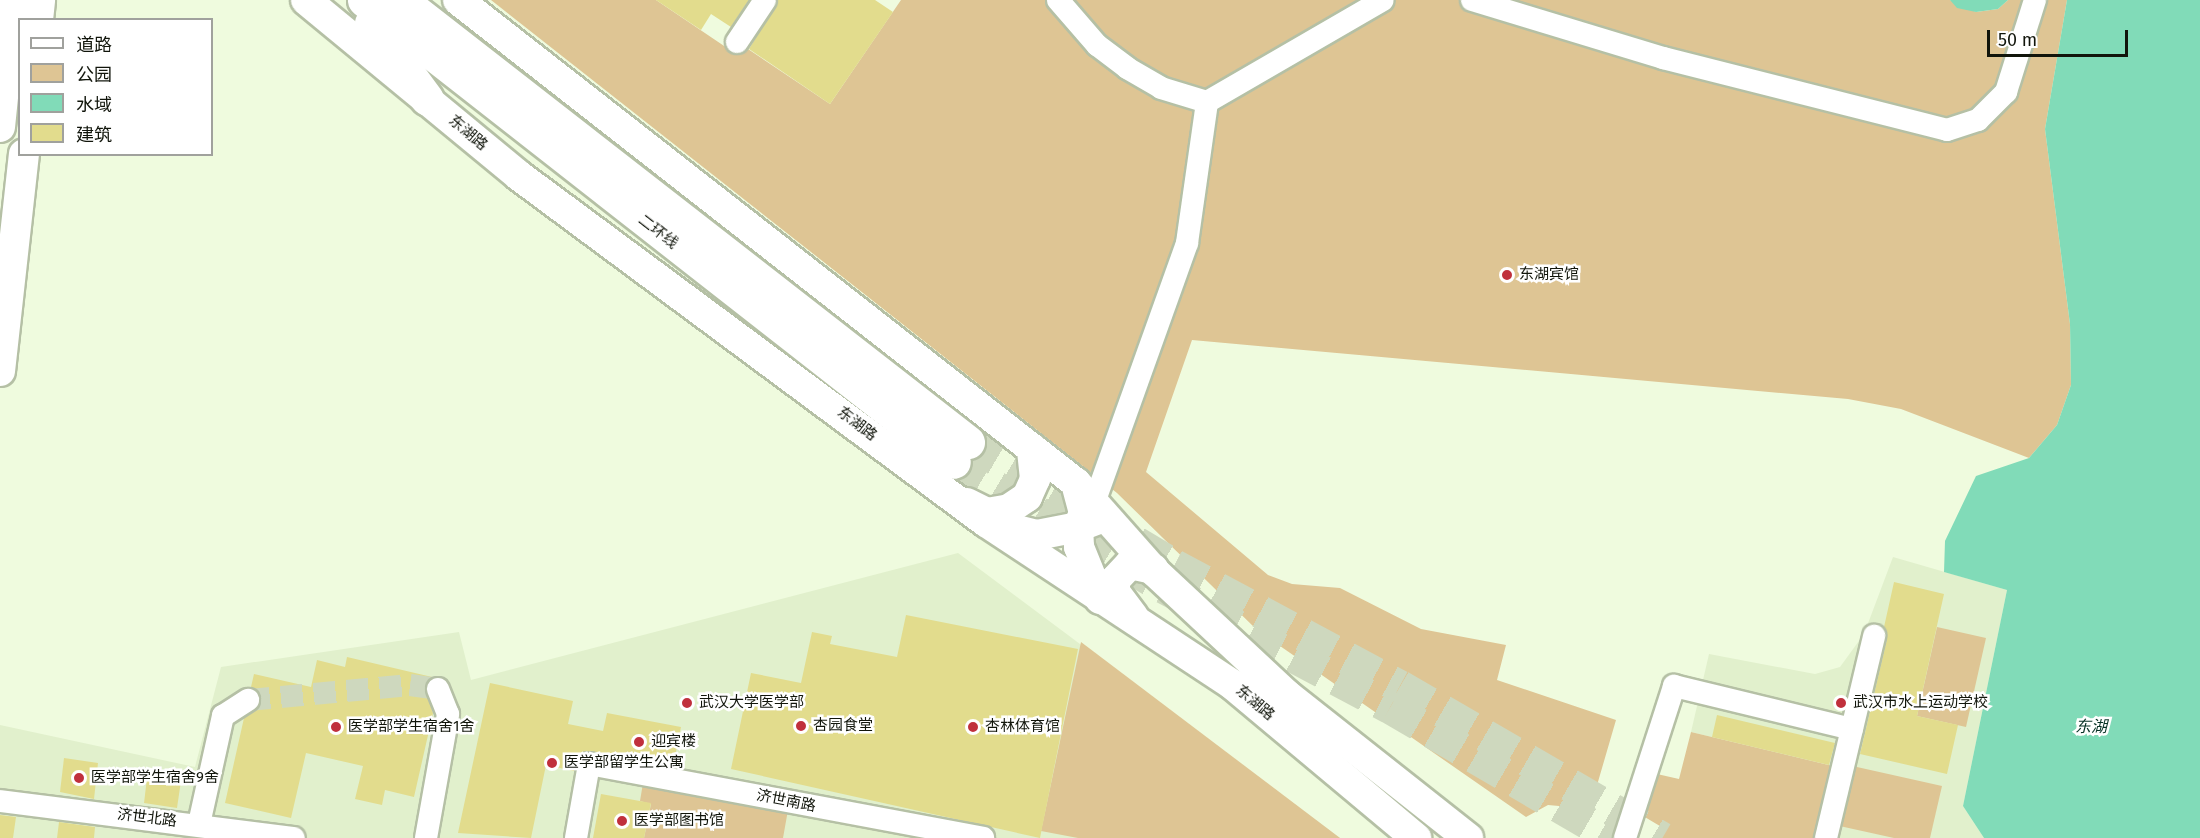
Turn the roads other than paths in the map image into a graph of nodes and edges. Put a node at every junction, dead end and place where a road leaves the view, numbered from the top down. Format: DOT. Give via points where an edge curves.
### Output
graph roads {
  1 [pos="13,0"];
  2 [pos="40,0"];
  3 [pos="306,0"];
  4 [pos="349,0"];
  5 [pos="364,0"];
  6 [pos="401,0"];
  7 [pos="458,0"];
  8 [pos="765,0"];
  9 [pos="1058,0"];
  10 [pos="1383,0"];
  11 [pos="1472,0"];
  12 [pos="2035,0"];
  13 [pos="38,18"];
  14 [pos="737,42"];
  15 [pos="426,99"];
  16 [pos="1207,102"];
  17 [pos="0,127"];
  18 [pos="24,156"];
  19 [pos="0,371"];
  20 [pos="1032,448"];
  21 [pos="955,465"];
  22 [pos="1090,509"];
  23 [pos="986,522"];
  24 [pos="1153,569"];
  25 [pos="1100,599"];
  26 [pos="1143,628"];
  27 [pos="1874,636"];
  28 [pos="438,689"];
  29 [pos="248,700"];
  30 [pos="1852,729"];
  31 [pos="0,801"];
  32 [pos="199,824"];
  33 [pos="294,838"];
  34 [pos="426,838"];
  35 [pos="576,838"];
  36 [pos="983,838"];
  37 [pos="1416,838"];
  38 [pos="1468,838"];
  39 [pos="1625,838"];
  40 [pos="1826,838"];
  1 -- 17 [label="main road"];
  2 -- 13 [label="main road"];
  3 -- 15 [label="main road, 东湖路"];
  4 -- 15 [label="highway" via="390,44"];
  5 -- 21 [label="highway, 二环线"];
  6 -- 21 [label="highway, 二环线"];
  7 -- 20 [label="main road, 东湖路"];
  8 -- 14 [label="street"];
  9 -- 16 [label="street" via="1097,45 1127,68 1161,88"];
  10 -- 16 [label="street"];
  11 -- 12 [label="street" via="1663,58 1947,130 1978,120 2006,92"];
  15 -- 21 [label="main road, 东湖路" via="518,175"];
  16 -- 22 [label="street" via="1187,243"];
  18 -- 19 [label="main road"];
  20 -- 21 [label="main road" via="1035,479 1027,497 1009,509 987,513"];
  20 -- 22 [label="main road, 东湖路"];
  21 -- 23 [label="main road, 东湖路"];
  22 -- 23 [label="main road" via="1037,535"];
  22 -- 24 [label="main road, 东湖路"];
  22 -- 25 [label="main road" via="1079,547"];
  23 -- 25 [label="main road, 东湖路"];
  24 -- 26 [label="main road" via="1130,564 1115,580 1115,592"];
  24 -- 38 [label="main road, 东湖路" via="1287,695"];
  25 -- 26 [label="main road, 东湖路"];
  26 -- 37 [label="main road, 东湖路" via="1233,685"];
  27 -- 30 [label="street"];
  28 -- 34 [label="street" via="448,714"];
  29 -- 32 [label="street" via="223,716"];
  30 -- 39 [label="street" via="1674,686"];
  30 -- 40 [label="street"];
  31 -- 32 [label="street, 济世北路"];
  32 -- 33 [label="street, 济世北路"];
  35 -- 36 [label="street, 济世南路" via="589,764"];
}
